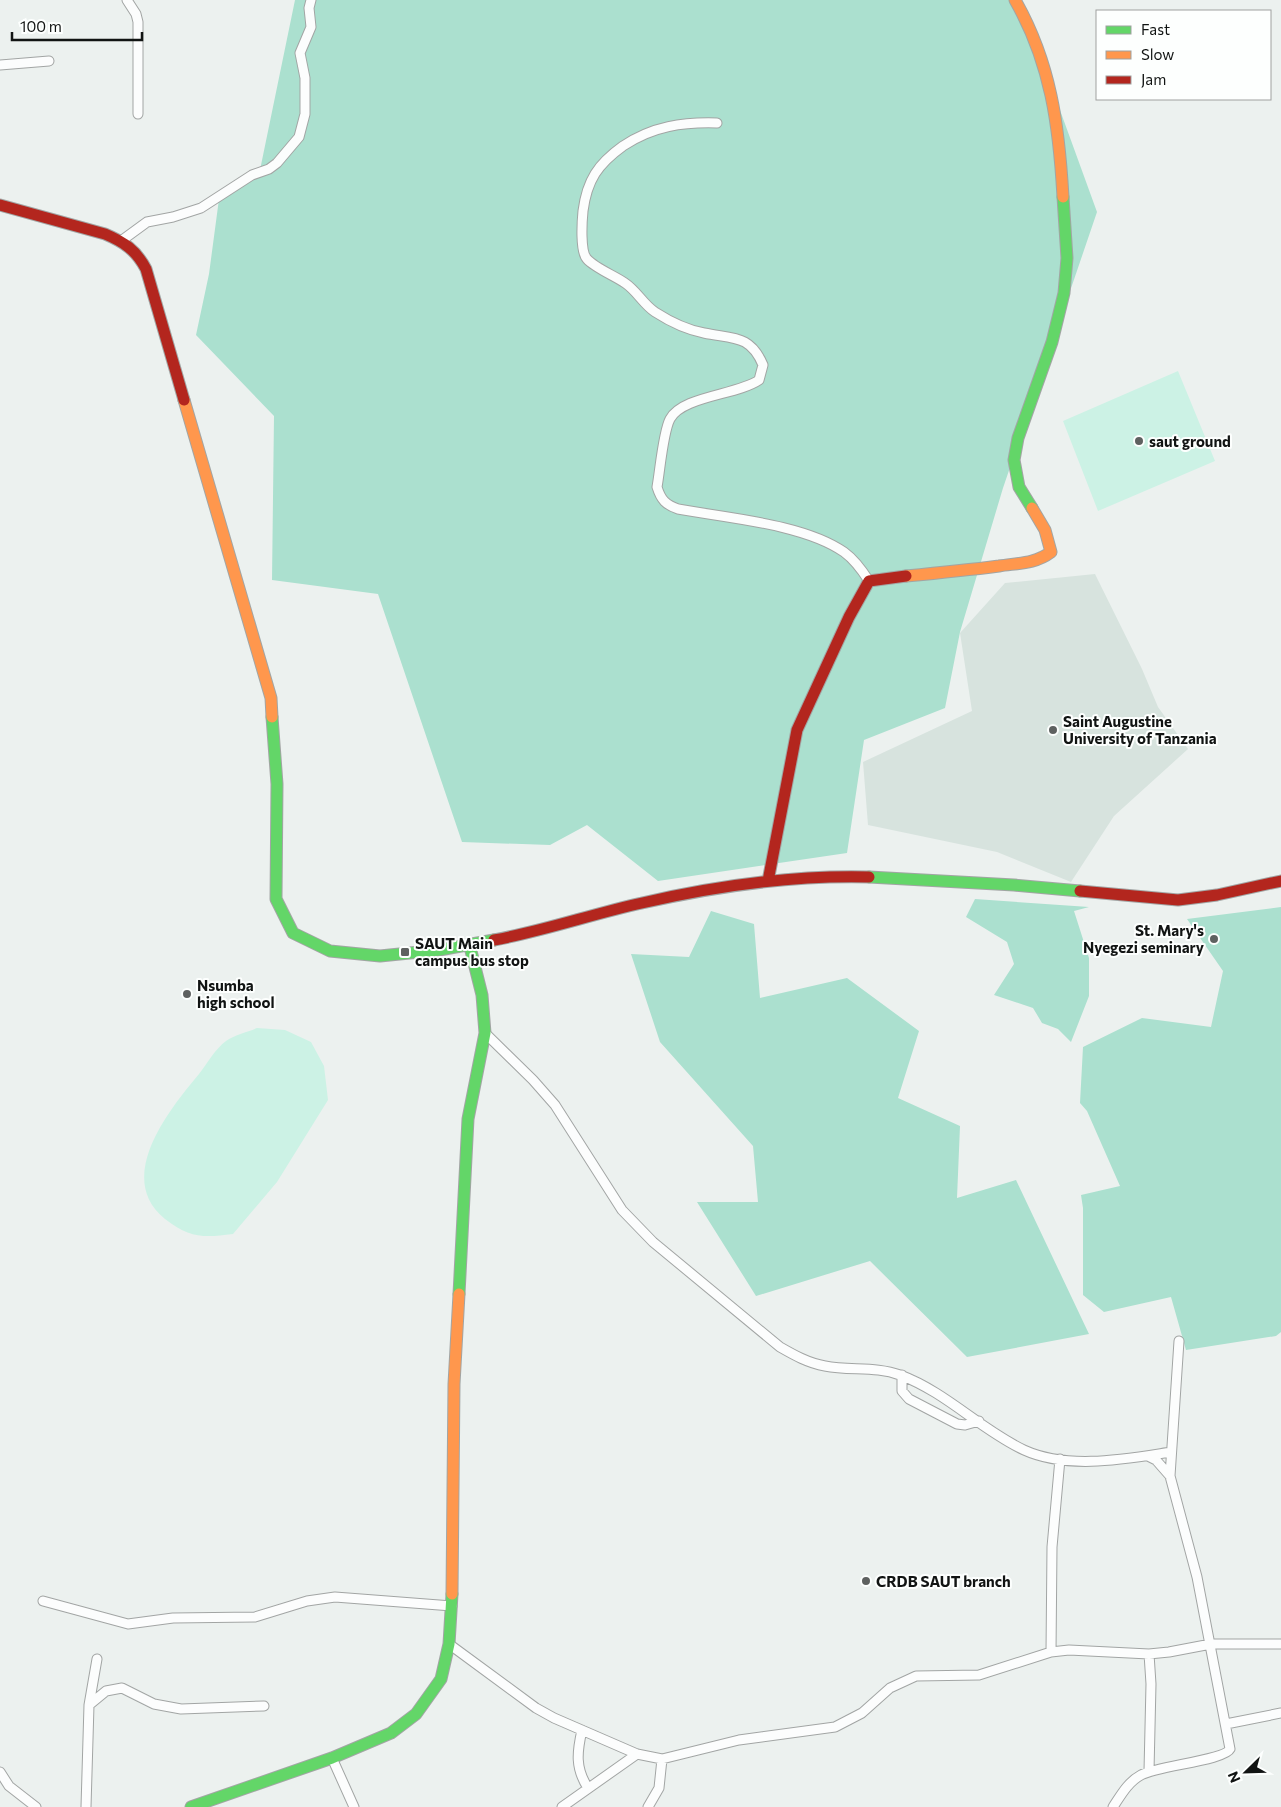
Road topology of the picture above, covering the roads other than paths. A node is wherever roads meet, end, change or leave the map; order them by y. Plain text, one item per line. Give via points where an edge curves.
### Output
1 (127, 0) edge
2 (311, 0) edge
3 (1015, 0) edge
4 (50, 62) dead end
5 (0, 65) edge
6 (138, 114) dead end
7 (717, 123) dead end
8 (0, 204) edge
9 (121, 241) junction
10 (869, 581) junction
11 (768, 881) junction
12 (1281, 881) edge
13 (470, 947) junction
14 (485, 1033) junction
15 (1179, 1341) dead end
16 (902, 1375) junction
17 (919, 1384) junction
18 (929, 1408) junction
19 (979, 1421) junction
20 (1171, 1452) junction
21 (1148, 1456) junction
22 (1060, 1459) junction
23 (1170, 1476) junction
24 (44, 1601) dead end
25 (452, 1606) junction
26 (449, 1644) junction
27 (1211, 1644) junction
28 (1281, 1644) edge
29 (1051, 1652) junction
30 (1149, 1654) junction
31 (97, 1660) dead end
32 (89, 1705) junction
33 (264, 1706) dead end
34 (1281, 1713) edge
35 (1226, 1724) junction
36 (582, 1730) junction
37 (637, 1754) junction
38 (332, 1758) junction
39 (662, 1759) junction
40 (1149, 1771) junction
41 (0, 1772) edge
42 (588, 1788) junction
43 (36, 1807) edge
44 (86, 1807) edge
45 (192, 1807) edge
46 (354, 1807) edge
47 (562, 1807) edge
48 (648, 1807) edge
49 (1113, 1807) edge

1 - 6 street via 138,22
2 - 9 street via 312,27 300,53 305,78 305,114 299,137 269,169 252,175 201,208 174,218 147,222
3 - 10 street via 1023,12 1046,71 1061,160 1067,280 1051,344 1014,459 1016,482 1048,536 1051,552 1039,560 982,570
4 - 5 street
7 - 10 street via 686,122 657,128 633,139 602,164 585,191 582,216 586,258 629,286 642,302 675,323 703,333 743,340 755,350 763,365 760,380 748,388 688,405 669,420 657,487 660,497 678,509 787,530 824,541 845,553
8 - 9 street
9 - 13 street via 139,255 146,269 271,698 277,784 275,884 278,910 284,922 303,942 342,954 388,956
10 - 11 street via 797,730
11 - 12 street via 860,877 1030,886 1166,900 1194,898
11 - 13 street via 641,904
13 - 14 street via 482,995
14 - 16 street via 555,1105 622,1210 653,1242 750,1325 802,1360
14 - 25 street via 468,1118 464,1170 454,1392
15 - 20 street
16 - 17 street
16 - 18 street via 900,1384 905,1395
17 - 18 street
17 - 19 street
18 - 19 street via 957,1424
19 - 22 street via 1024,1450
20 - 21 street
20 - 23 street
21 - 22 street via 1105,1460
21 - 23 street
22 - 29 street via 1052,1547
23 - 27 street
24 - 25 street via 128,1624 173,1618 255,1617 307,1601 335,1597
25 - 26 street
26 - 36 street via 536,1708
26 - 38 street via 441,1680 416,1714 391,1733
27 - 28 street
27 - 30 street
27 - 35 street
29 - 30 street via 1092,1650
29 - 39 street via 979,1675 930,1674 910,1678 879,1696 850,1721 835,1727 739,1740
30 - 40 street
31 - 32 street
32 - 33 street via 106,1691 122,1688 154,1704 181,1709
32 - 44 street
34 - 35 street
35 - 40 street via 1230,1749 1227,1753
36 - 37 street
36 - 42 street via 577,1762
37 - 39 street
37 - 42 street
38 - 45 street
38 - 46 street
39 - 48 street via 659,1788
40 - 49 street via 1128,1786
41 - 43 street via 8,1786
42 - 47 street

